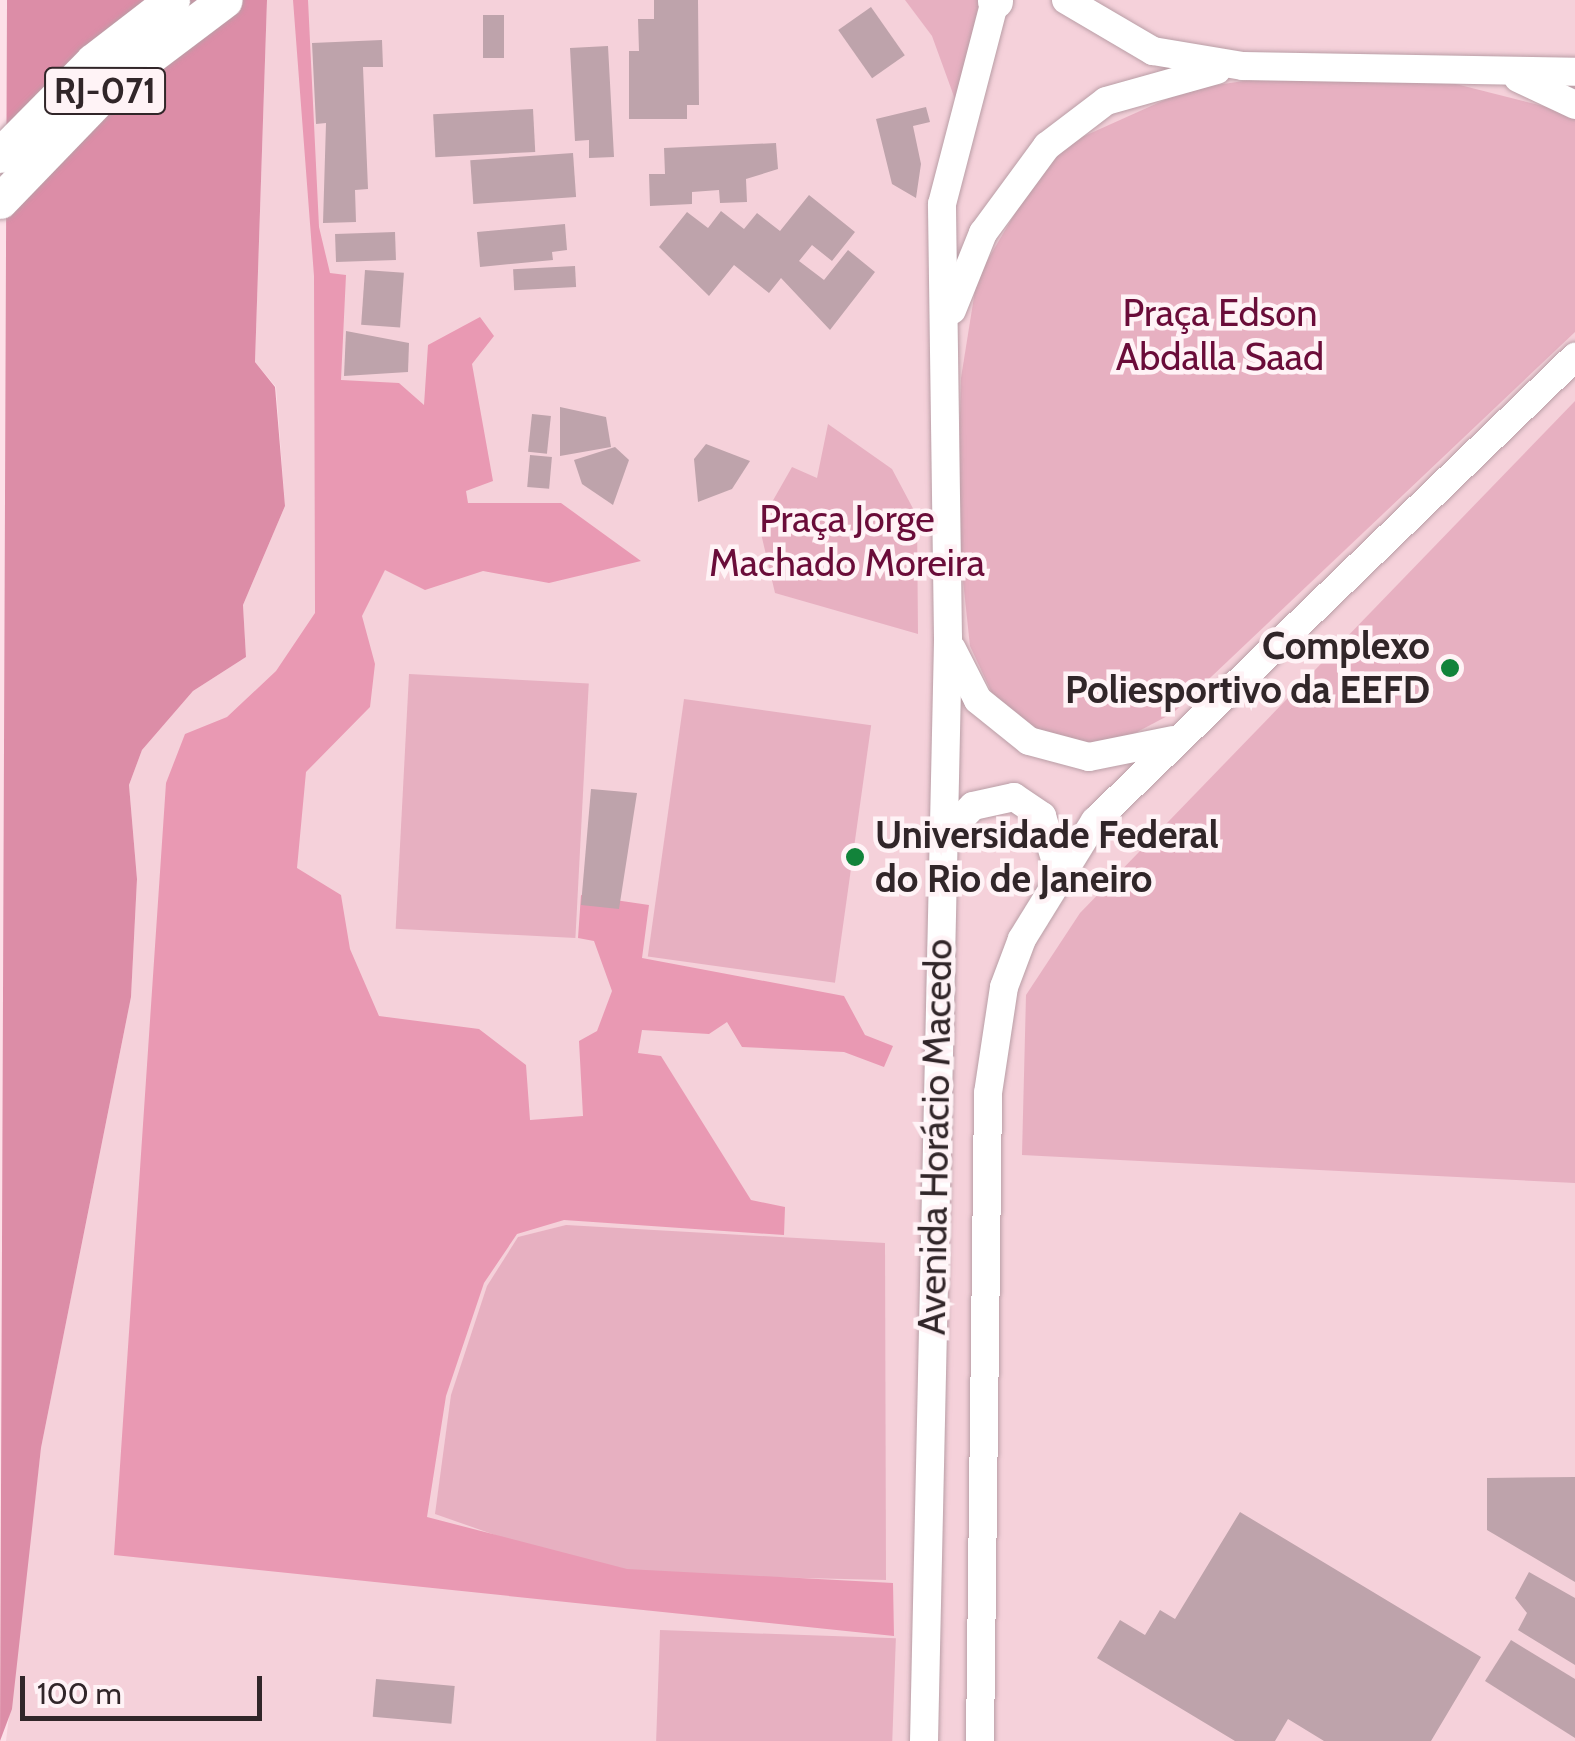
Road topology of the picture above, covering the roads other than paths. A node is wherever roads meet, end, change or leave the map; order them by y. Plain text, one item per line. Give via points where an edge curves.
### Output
1 (172, 0) edge
2 (226, 0) edge
3 (995, 0) edge
4 (1066, 0) edge
5 (1243, 66) junction
6 (1575, 72) edge
7 (1506, 73) junction
8 (1575, 105) edge
9 (0, 156) edge
10 (0, 200) edge
11 (946, 326) junction
12 (1575, 358) edge
13 (948, 638) junction
14 (1180, 738) junction
15 (940, 840) junction
16 (1058, 869) junction
17 (924, 1741) edge
18 (980, 1741) edge

1 - 9 highway, RJ-071 via 93,61
2 - 10 highway, RJ-071 via 112,85
3 - 11 street, Avenida Horácio Macedo via 942,204
4 - 5 street via 1131,43
5 - 7 street
5 - 11 street via 1140,87 1047,146 983,233
6 - 7 street
7 - 8 street
11 - 13 street, Avenida Horácio Macedo
12 - 14 street, Avenida Horácio Macedo
13 - 14 street via 978,700 1029,741 1090,757
13 - 15 street, Avenida Horácio Macedo
14 - 16 street, Avenida Horácio Macedo
15 - 16 street via 974,806 1014,796 1042,816
15 - 17 street, Avenida Horácio Macedo
16 - 18 street, Avenida Horácio Macedo via 1007,976 988,1093

